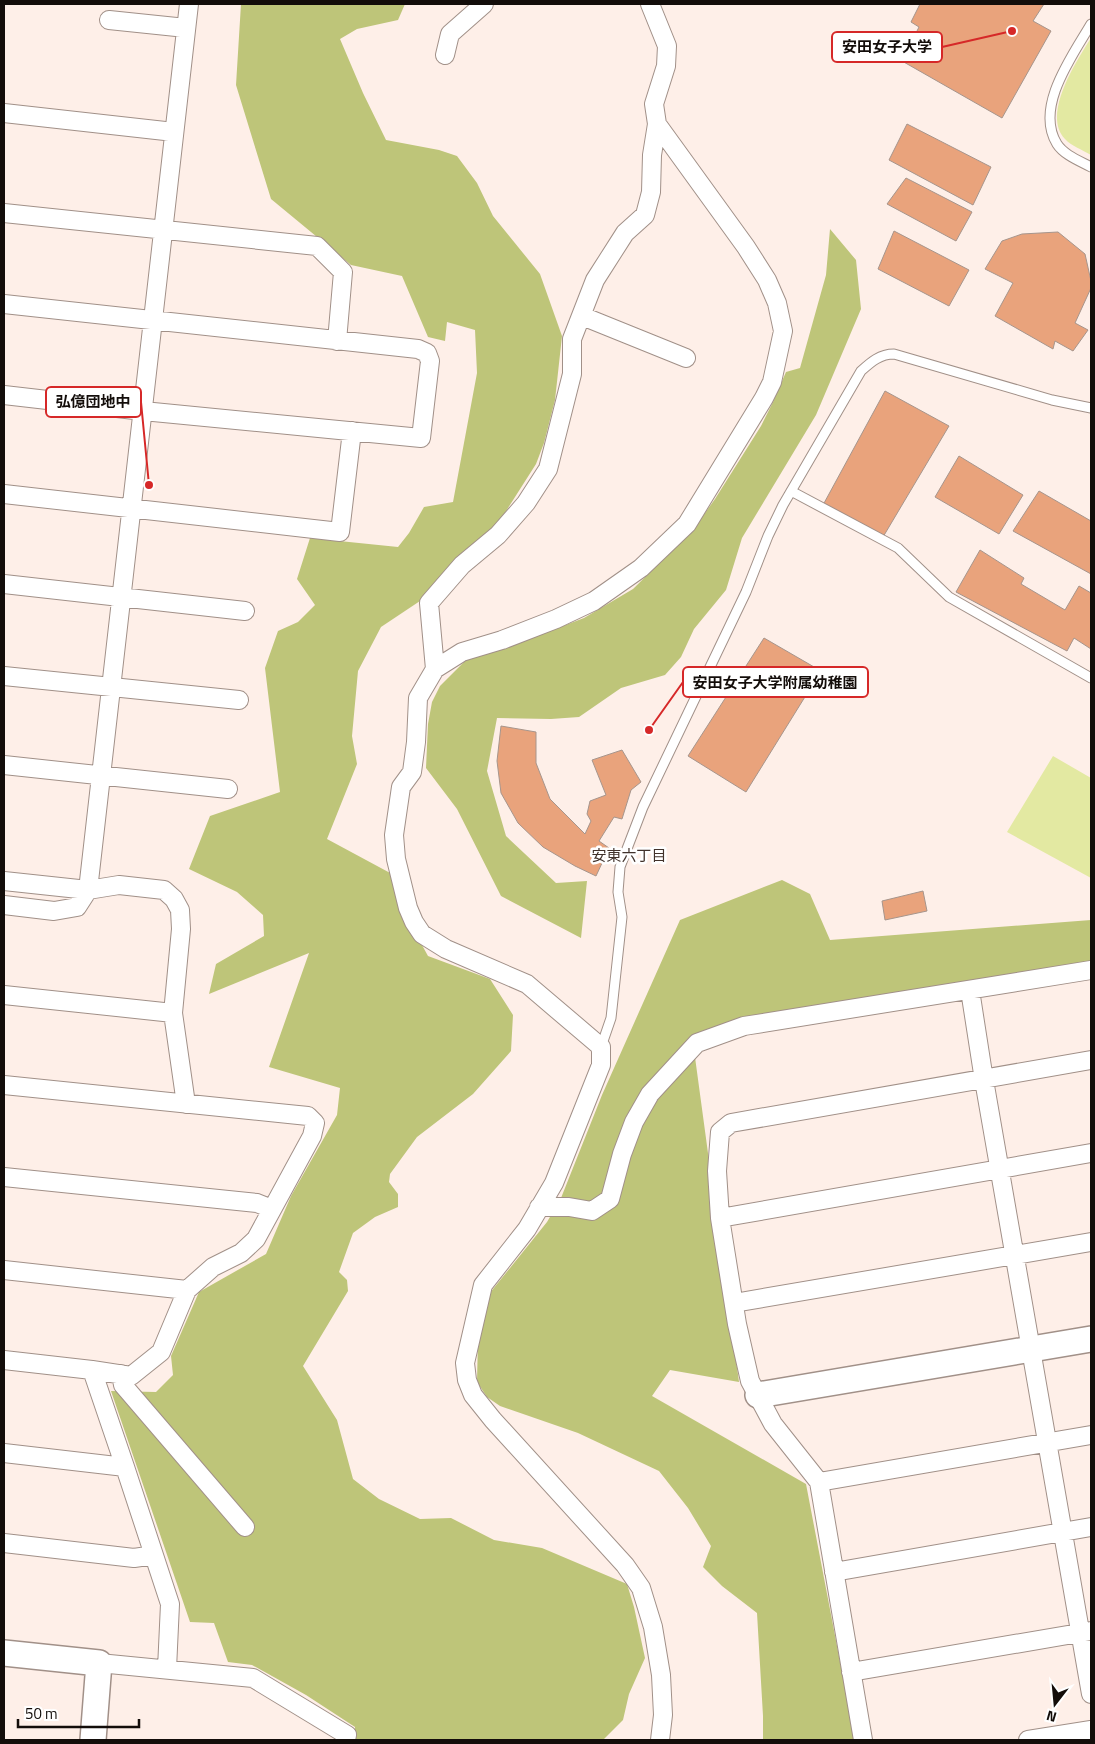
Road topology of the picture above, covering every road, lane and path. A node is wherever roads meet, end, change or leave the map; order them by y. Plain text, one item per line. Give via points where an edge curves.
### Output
1 (188, 4) edge
2 (484, 4) edge
3 (650, 4) edge
4 (109, 20) dead end
5 (1091, 24) edge
6 (186, 28) junction
7 (445, 56) dead end
8 (4, 113) edge
9 (657, 124) junction
10 (174, 132) junction
11 (1091, 167) edge
12 (4, 213) edge
13 (163, 230) junction
14 (4, 304) edge
15 (582, 316) junction
16 (153, 321) junction
17 (337, 341) junction
18 (686, 358) dead end
19 (4, 395) edge
20 (1091, 408) edge
21 (143, 411) junction
22 (352, 431) junction
23 (791, 491) junction
24 (4, 494) edge
25 (132, 508) junction
26 (4, 584) edge
27 (122, 598) junction
28 (245, 611) dead end
29 (435, 668) junction
30 (4, 676) edge
31 (1091, 678) edge
32 (112, 688) junction
33 (239, 700) dead end
34 (4, 765) edge
35 (102, 776) junction
36 (228, 789) dead end
37 (4, 881) edge
38 (88, 890) junction
39 (4, 905) edge
40 (1091, 970) edge
41 (970, 990) junction
42 (4, 995) edge
43 (173, 1013) junction
44 (601, 1047) junction
45 (1091, 1060) edge
46 (984, 1080) junction
47 (4, 1085) edge
48 (186, 1104) junction
49 (1091, 1153) edge
50 (999, 1169) junction
51 (4, 1177) edge
52 (540, 1207) junction
53 (272, 1209) junction
54 (720, 1218) junction
55 (1091, 1242) edge
56 (1014, 1255) junction
57 (4, 1270) edge
58 (187, 1290) junction
59 (734, 1303) junction
60 (1091, 1339) edge
61 (1031, 1350) junction
62 (4, 1360) edge
63 (92, 1370) junction
64 (121, 1374) junction
65 (758, 1395) junction
66 (1091, 1435) edge
67 (1047, 1443) junction
68 (4, 1453) edge
69 (125, 1467) junction
70 (819, 1482) junction
71 (245, 1527) dead end
72 (1091, 1527) edge
73 (1063, 1532) junction
74 (4, 1543) edge
75 (154, 1555) junction
76 (834, 1572) junction
77 (1086, 1632) edge
78 (4, 1652) edge
79 (99, 1663) junction
80 (167, 1669) junction
81 (851, 1672) junction
82 (1091, 1694) edge
83 (1091, 1730) edge
84 (92, 1740) edge
85 (346, 1740) edge
86 (660, 1740) edge
87 (863, 1740) edge
88 (1028, 1740) edge

1 - 6 street
2 - 7 street via 450,34
3 - 9 street via 667,46 666,66 654,104
4 - 6 street
5 - 11 lane via 1063,69 1050,110 1050,128 1057,144
6 - 10 street
8 - 10 street
9 - 15 street via 651,192 645,215 625,233 595,280
9 - 29 street via 767,280 777,303 783,331 772,382 687,524 641,568 594,601 556,620 462,652
10 - 13 street
12 - 13 street
13 - 16 street
13 - 17 street via 317,246 343,272
14 - 16 street
15 - 18 street
15 - 29 street via 572,339 572,374 548,470 526,503 498,535 462,565 429,603
16 - 17 street
16 - 21 street
17 - 22 street via 418,349 427,352 430,361 421,438
19 - 21 street
20 - 23 lane via 885,354 861,371
21 - 22 street
21 - 25 street
22 - 25 street via 340,532
23 - 31 lane via 898,548 949,597
23 - 44 lane via 643,807 620,867 618,892 622,917 610,1018
24 - 25 street
25 - 27 street
26 - 27 street
27 - 28 street
27 - 32 street
29 - 44 street via 418,698 412,772 402,787 394,835 396,859 414,922 422,934 446,949 527,984
30 - 32 street
32 - 33 street
32 - 35 street
34 - 35 street
35 - 36 street
35 - 38 street
37 - 38 street
38 - 39 street via 77,907 54,911
38 - 43 street via 119,885 164,890 174,899 180,910 182,929
40 - 41 street
41 - 46 street
41 - 52 street via 744,1026 697,1043 650,1094 634,1122 610,1199 592,1211
42 - 43 street
43 - 48 street
44 - 52 street via 601,1065 592,1089 554,1183
45 - 46 street
46 - 50 street
46 - 54 street via 731,1123 720,1132 717,1171
47 - 48 street
48 - 53 street via 308,1116 315,1123 312,1136
49 - 50 street
50 - 54 street
50 - 56 street
51 - 53 street via 257,1203
52 - 86 street via 483,1285 465,1363 467,1380 473,1394 493,1420 625,1565 641,1588 653,1627 661,1675 663,1716
53 - 58 street via 256,1239 241,1252 213,1267
54 - 59 street
55 - 56 street
56 - 59 street
56 - 61 street
57 - 58 street
58 - 64 street via 161,1352 131,1376
59 - 65 street via 750,1381
60 - 61 street
61 - 65 street
61 - 67 street
62 - 63 street
63 - 64 street
63 - 69 street
64 - 71 street via 123,1385
65 - 70 street via 773,1424
66 - 67 street
67 - 70 street
67 - 73 street
68 - 69 street
69 - 75 street
70 - 76 street
72 - 73 street
73 - 76 street
73 - 77 street
74 - 75 street via 134,1558
75 - 80 street via 170,1604
76 - 81 street
77 - 81 street
77 - 82 street
78 - 79 street
79 - 80 street
79 - 84 street
80 - 85 street via 253,1678 347,1735
81 - 87 street
83 - 88 street

